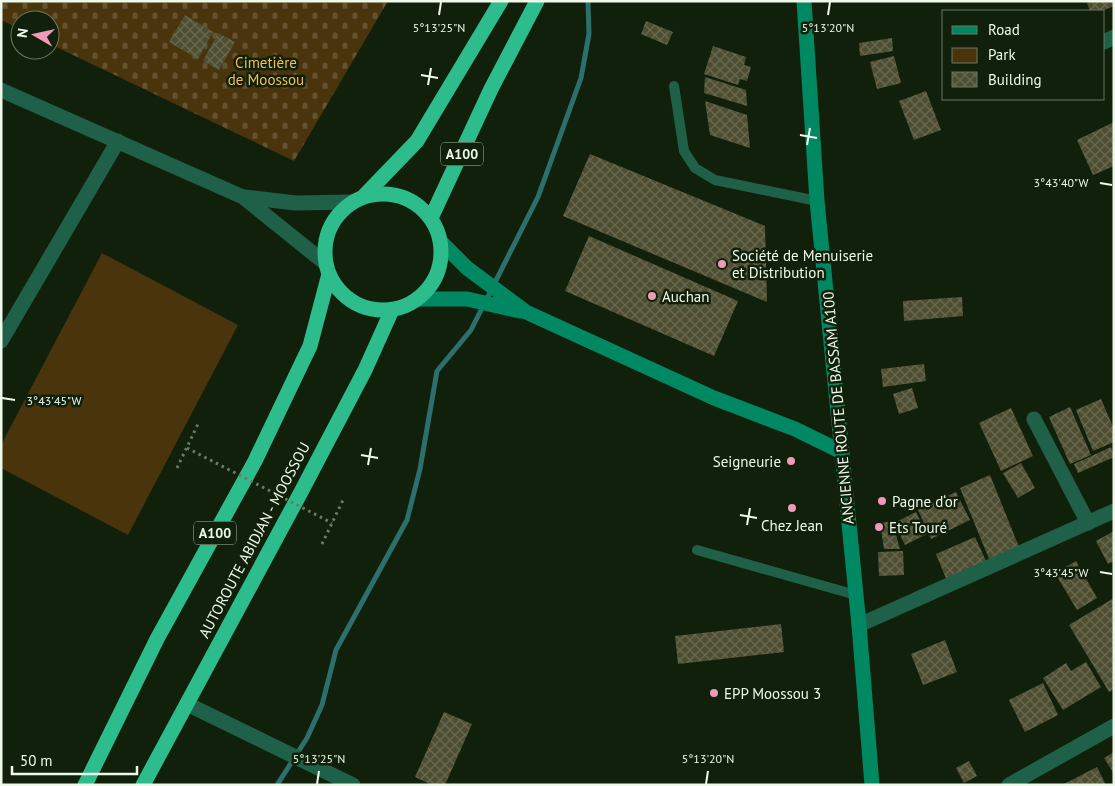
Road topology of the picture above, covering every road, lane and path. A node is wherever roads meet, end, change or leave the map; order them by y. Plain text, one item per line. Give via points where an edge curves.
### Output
1 (501, 1) edge
2 (537, 1) edge
3 (804, 1) edge
4 (674, 86) dead end
5 (1, 90) edge
6 (118, 141) junction
7 (243, 197) junction
8 (358, 199) junction
9 (817, 201) junction
10 (431, 218) junction
11 (440, 241) junction
12 (327, 268) junction
13 (417, 299) junction
14 (392, 310) junction
15 (526, 312) junction
16 (1, 341) edge
17 (1034, 419) dead end
18 (198, 424) dead end
19 (187, 448) junction
20 (842, 452) junction
21 (177, 468) dead end
22 (343, 500) dead end
23 (1114, 511) edge
24 (332, 523) junction
25 (1088, 523) junction
26 (322, 544) dead end
27 (698, 550) dead end
28 (856, 595) junction
29 (859, 625) junction
30 (187, 704) junction
31 (1114, 726) edge
32 (1032, 780) edge
33 (85, 785) edge
34 (143, 785) edge
35 (354, 785) edge
36 (872, 785) edge
37 (1009, 785) edge

1 - 8 highway, A100 via 417,140
2 - 10 highway, A100 via 491,89
3 - 9 main road, ANCIENNE ROUTE DE BASSAM A100
4 - 9 lane via 684,151 695,168 715,180
5 - 6 street
6 - 7 street
6 - 16 street
7 - 8 street via 296,204
7 - 12 street
8 - 10 highway via 382,193 401,196 418,204
8 - 12 highway via 338,213 329,228 325,245
9 - 20 main road, ANCIENNE ROUTE DE BASSAM A100
10 - 11 highway
11 - 13 highway via 437,273
11 - 15 main road via 467,268
12 - 14 highway via 339,291 354,303 373,310
12 - 33 highway, A100 via 310,346 263,444 157,639
13 - 14 highway
13 - 15 main road via 467,299
14 - 30 highway, AUTOROUTE ABIDJAN - MOOSSOU via 365,370
15 - 20 main road
17 - 25 street
18 - 19 path
19 - 21 path
19 - 24 path, bridge
20 - 28 main road, ANCIENNE ROUTE DE BASSAM A100
22 - 24 path
23 - 25 street
24 - 26 path
25 - 29 street
27 - 28 lane
28 - 29 main road, ANCIENNE ROUTE DE BASSAM A100
29 - 36 main road, ANCIENNE ROUTE DE BASSAM A100
30 - 34 highway, AUTOROUTE ABIDJAN - MOOSSOU
30 - 35 street
31 - 32 street
32 - 37 street

